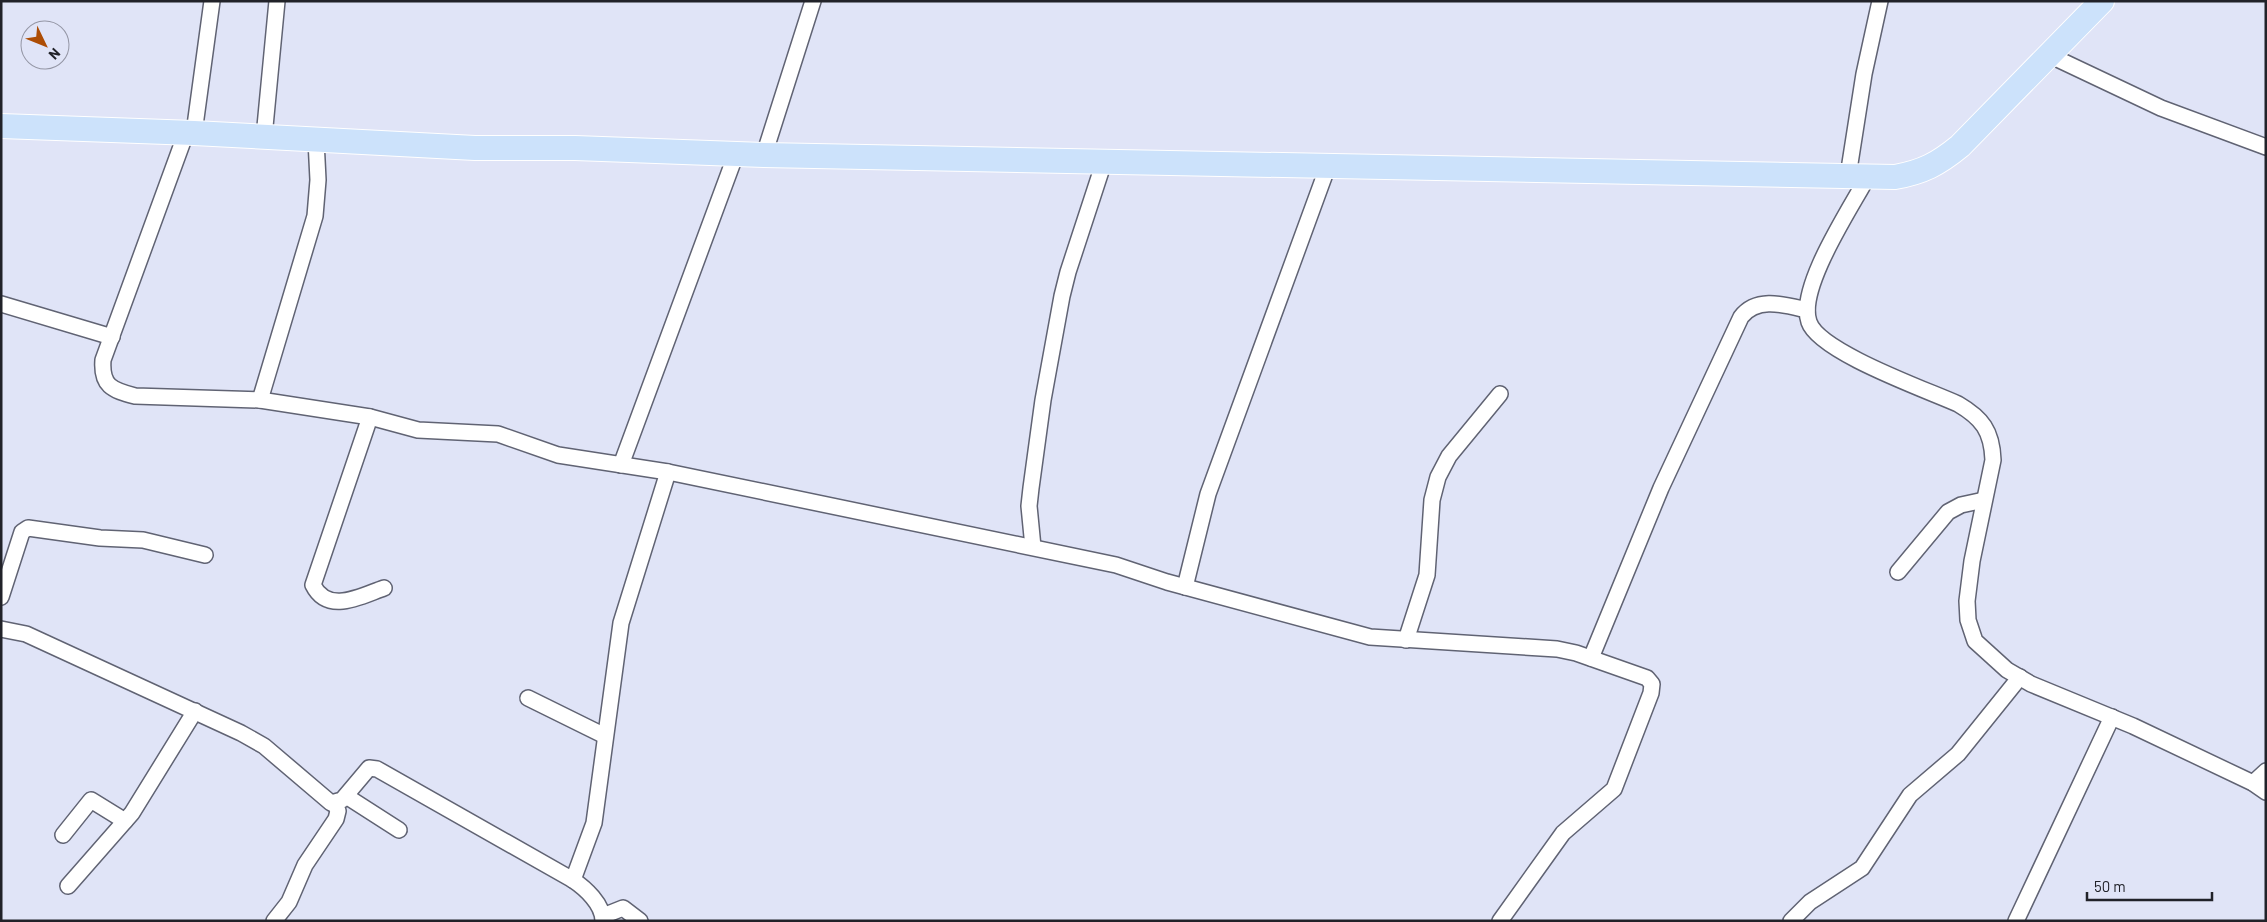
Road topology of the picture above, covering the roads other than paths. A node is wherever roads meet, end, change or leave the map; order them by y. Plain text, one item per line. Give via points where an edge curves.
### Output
1 (212, 1) edge
2 (277, 1) edge
3 (813, 1) edge
4 (1880, 1) edge
5 (2102, 1) edge
6 (2049, 55) junction
7 (1, 126) edge
8 (190, 133) junction
9 (264, 137) junction
10 (316, 140) junction
11 (2266, 146) edge
12 (736, 154) junction
13 (764, 155) junction
14 (1104, 162) junction
15 (1328, 166) junction
16 (1858, 176) junction
17 (1, 304) edge
18 (1807, 310) junction
19 (112, 337) junction
20 (1500, 394) dead end
21 (260, 400) junction
22 (370, 417) junction
23 (621, 465) junction
24 (668, 472) junction
25 (1984, 500) junction
26 (1033, 547) junction
27 (206, 556) dead end
28 (1898, 572) dead end
29 (384, 588) dead end
30 (1185, 588) junction
31 (1, 597) edge
32 (1, 629) edge
33 (1406, 640) junction
34 (1591, 658) junction
35 (2020, 678) junction
36 (528, 698) dead end
37 (195, 711) junction
38 (2112, 717) junction
39 (605, 736) junction
40 (2266, 771) edge
41 (2253, 783) junction
42 (2266, 792) edge
43 (341, 800) junction
44 (126, 821) junction
45 (399, 830) dead end
46 (62, 835) dead end
47 (572, 880) junction
48 (68, 886) dead end
49 (603, 918) edge
50 (274, 921) edge
51 (640, 921) edge
52 (1500, 921) edge
53 (1791, 921) edge
54 (2016, 921) edge

1 - 8 street
2 - 9 street
3 - 13 street
4 - 16 street via 1864,74
5 - 6 main road
6 - 11 street via 2161,108
6 - 16 main road via 1943,160 1918,173 1895,177
7 - 8 main road
8 - 9 main road
8 - 19 street
9 - 10 main road
10 - 12 main road via 475,148
10 - 21 street via 318,180 315,216
12 - 13 main road
12 - 23 street
13 - 14 main road
14 - 15 main road
14 - 26 street via 1062,296 1031,488 1029,506
15 - 16 main road
15 - 30 street via 1208,494
16 - 18 street via 1821,261
17 - 19 street
18 - 25 street via 1809,324 1840,352 1974,413 1986,428 1992,443
18 - 34 street via 1764,304 1747,309 1741,317 1661,488
19 - 21 street via 102,371 110,387 123,393
20 - 33 street via 1449,456 1438,477 1432,500 1426,575
21 - 22 street
22 - 23 street via 418,430 498,434 558,455
22 - 29 street via 313,585 317,592 334,602 344,602
23 - 24 street
24 - 26 street
24 - 39 street via 621,623
25 - 28 street via 1960,505 1948,512
25 - 35 street via 1972,562 1968,620 1975,640
26 - 30 street via 1116,564
27 - 31 street via 143,540 28,528 22,532
30 - 33 street via 1353,633
32 - 37 street via 26,634
33 - 34 street via 1557,649
34 - 52 street via 1647,678 1652,684 1651,693 1614,789 1567,827
35 - 38 street
35 - 53 street via 1958,754 1910,795 1862,868 1810,902
36 - 39 street
37 - 43 street via 264,746 327,801
37 - 44 street
38 - 41 street
38 - 54 street
39 - 47 street via 594,823
40 - 41 street
41 - 42 street
43 - 45 street
43 - 47 street via 369,768 377,769
43 - 50 street via 336,819 305,865 289,902
44 - 46 street via 91,800
44 - 48 street
47 - 49 street via 593,898
49 - 51 street via 623,908

